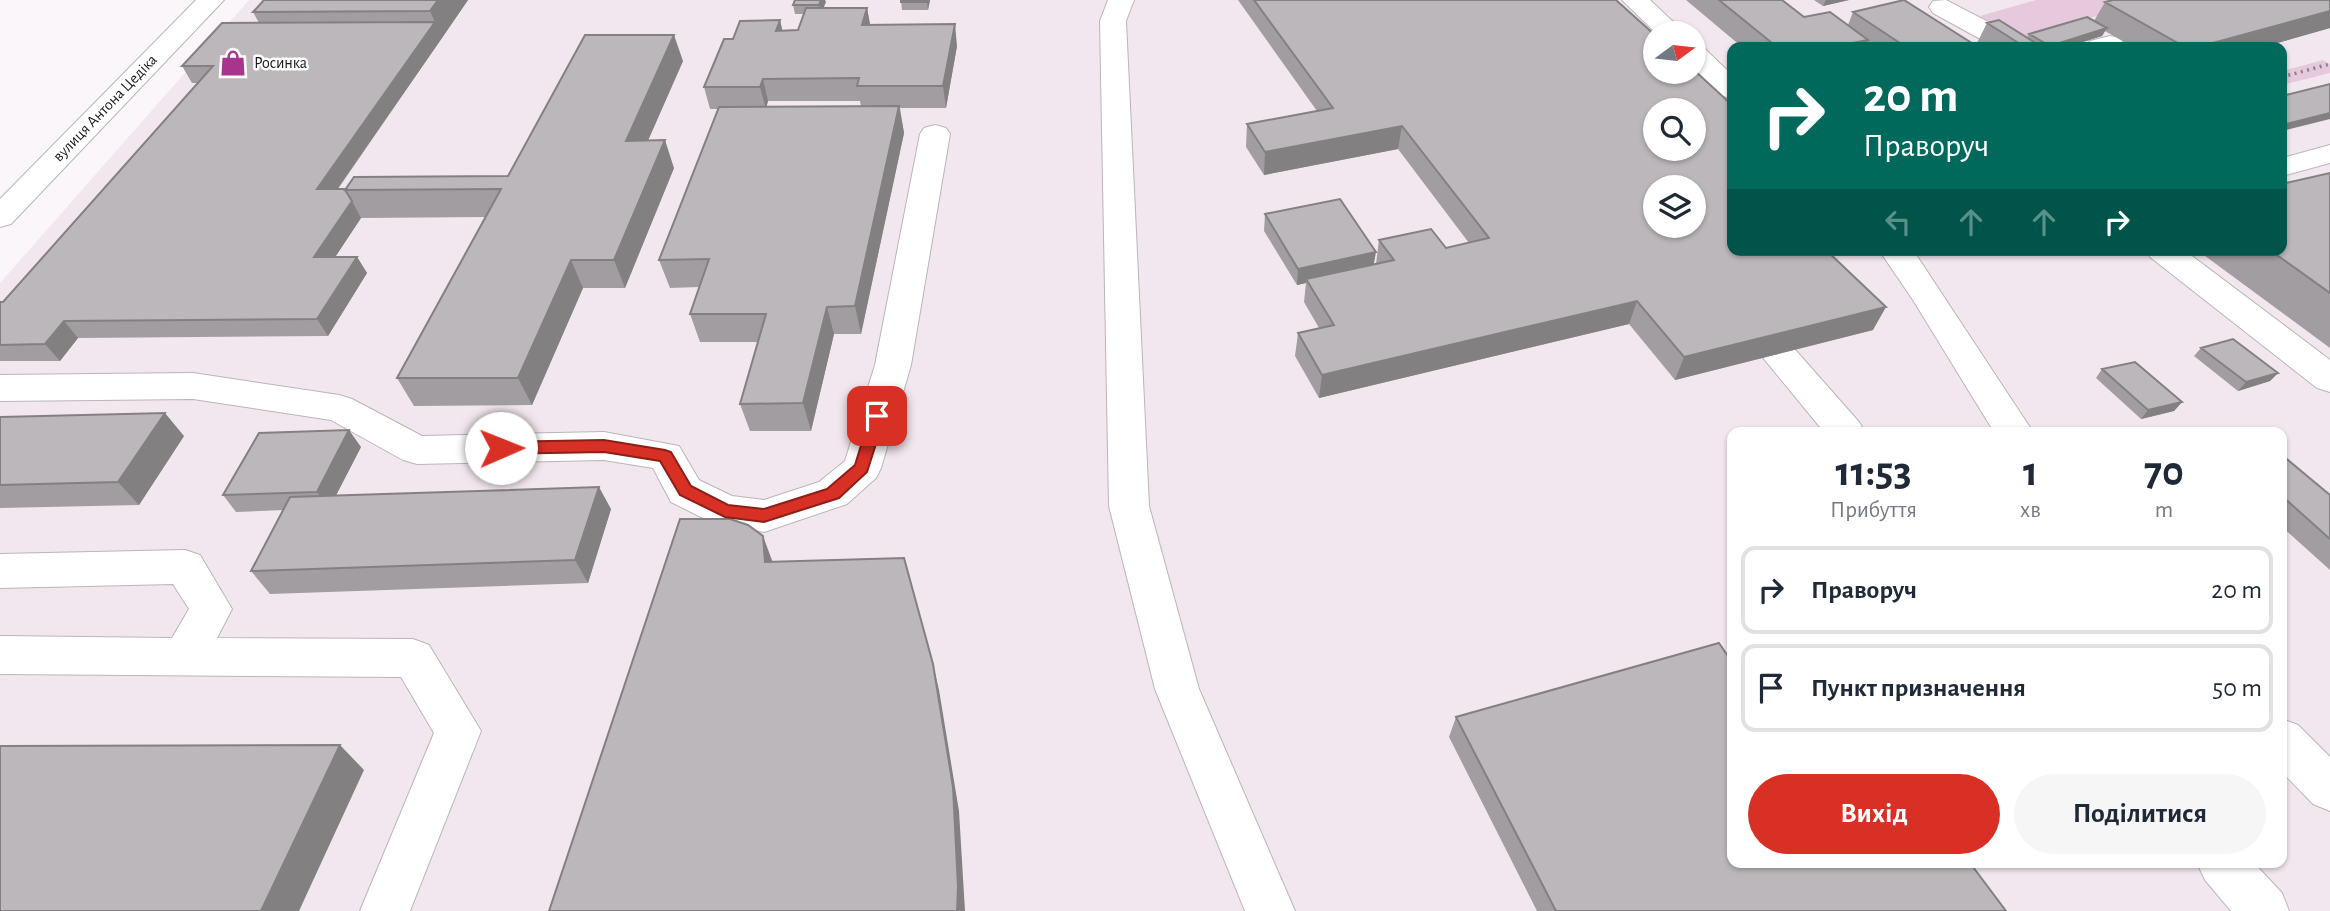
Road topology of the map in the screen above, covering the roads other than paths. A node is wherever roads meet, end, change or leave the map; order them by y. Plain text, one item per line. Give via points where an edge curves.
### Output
1 (211, 0) edge
2 (1121, 0) edge
3 (1635, 0) edge
4 (1973, 0) edge
5 (1926, 9) junction
6 (1658, 21) edge
7 (1967, 41) edge
8 (2003, 42) edge
9 (1706, 65) edge
10 (1727, 85) edge
11 (935, 134) dead end
12 (2330, 154) edge
13 (2287, 166) edge
14 (0, 217) edge
15 (1900, 256) edge
16 (2170, 256) edge
17 (1778, 354) edge
18 (2330, 379) edge
19 (0, 388) edge
20 (1842, 427) edge
21 (2010, 427) edge
22 (0, 571) edge
23 (0, 655) edge
24 (185, 655) junction
25 (2287, 745) edge
26 (2330, 789) edge
27 (2226, 868) edge
28 (385, 911) edge
29 (1270, 911) edge
30 (2264, 911) edge

1 - 14 street, вулиця Антона Цедіка
2 - 29 street via 1113,20 1129,506 1177,689
3 - 6 street
4 - 5 street
5 - 7 street
5 - 8 street
9 - 10 street
11 - 19 street via 893,365 862,468 833,493 764,516 725,511 685,491 665,456 604,446 417,450 339,408 193,386
12 - 13 street
15 - 21 street
16 - 18 street
17 - 20 street
22 - 24 street via 185,567 211,609
23 - 24 street
24 - 28 street via 413,658 458,731
25 - 26 street
27 - 30 street

